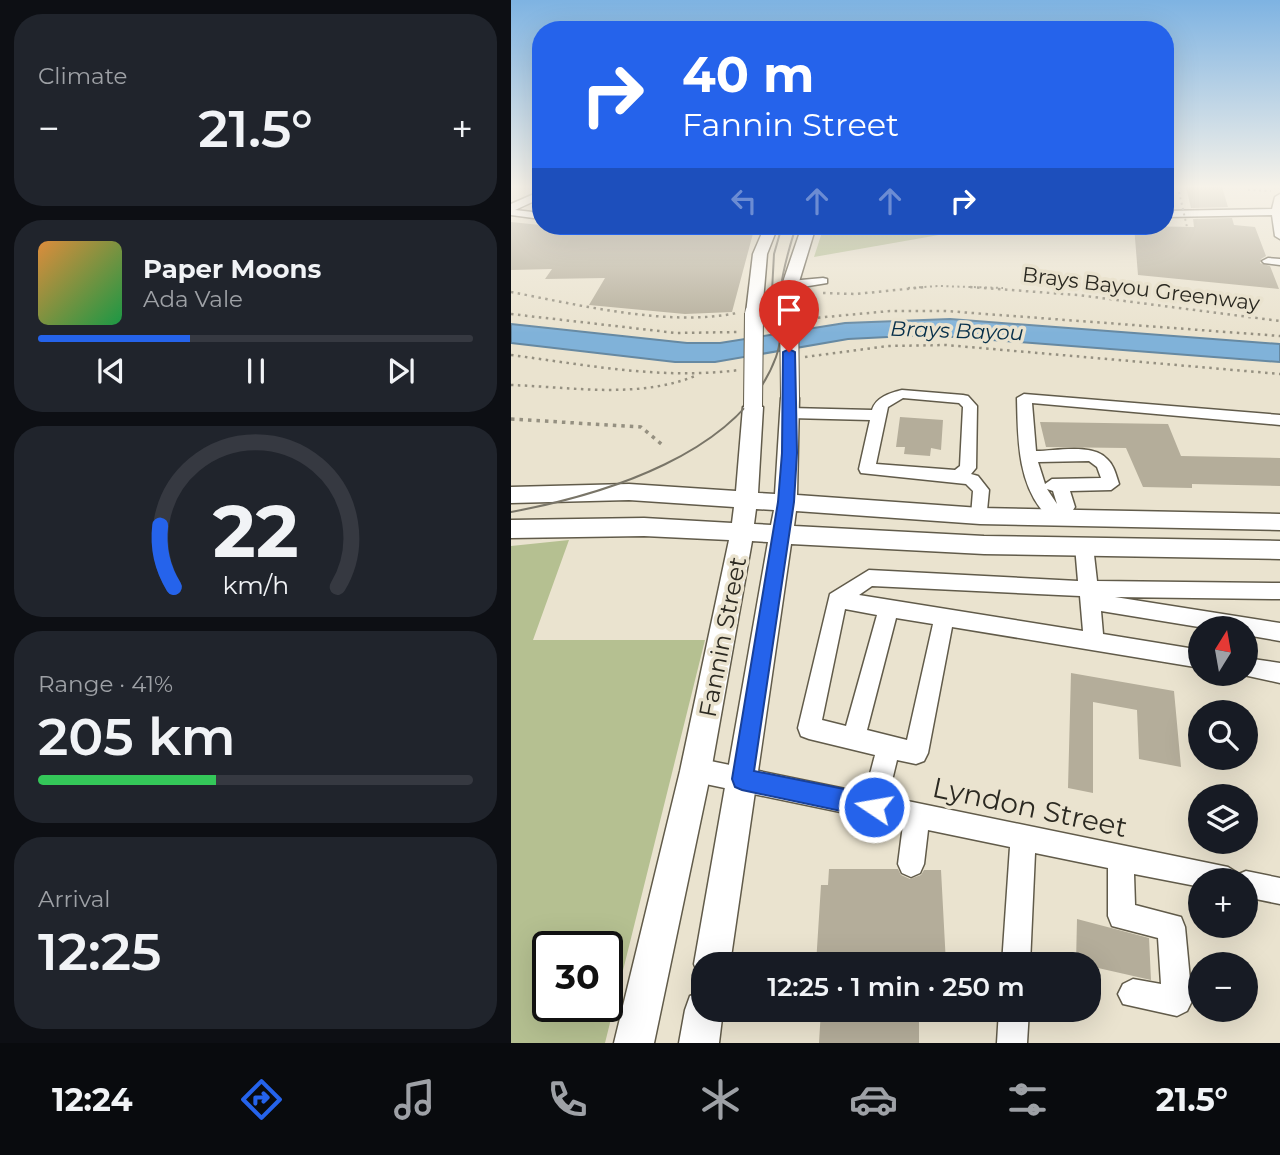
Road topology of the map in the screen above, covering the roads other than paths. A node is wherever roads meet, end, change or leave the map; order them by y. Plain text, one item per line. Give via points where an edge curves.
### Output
1 (766, 236) edge
2 (806, 236) edge
3 (823, 281) dead end
4 (789, 294) junction
5 (790, 406) junction
6 (880, 410) junction
7 (1280, 420) edge
8 (1028, 457) junction
9 (958, 476) junction
10 (1039, 485) junction
11 (1060, 485) junction
12 (511, 495) edge
13 (748, 500) junction
14 (786, 502) junction
15 (980, 516) junction
16 (1059, 517) junction
17 (1280, 522) edge
18 (511, 529) edge
19 (744, 532) junction
20 (781, 535) junction
21 (1075, 546) junction
22 (1280, 550) edge
23 (1280, 591) edge
24 (1089, 595) junction
25 (837, 600) junction
26 (888, 609) junction
27 (944, 618) junction
28 (1280, 632) edge
29 (1094, 642) junction
30 (1188, 657) edge
31 (1258, 669) edge
32 (1280, 673) edge
33 (853, 738) junction
34 (888, 747) junction
35 (696, 769) junction
36 (742, 779) junction
37 (874, 807) junction
38 (917, 815) junction
39 (1023, 837) junction
40 (1121, 858) junction
41 (911, 864) dead end
42 (1188, 872) edge
43 (1258, 886) edge
44 (1280, 891) edge
45 (714, 952) edge
46 (1017, 952) edge
47 (1133, 993) dead end
48 (703, 1022) edge
49 (1013, 1022) edge
50 (634, 1043) edge
51 (699, 1043) edge
52 (1012, 1043) edge

1 - 13 main road, Fannin Street, bridge via 753,258
2 - 4 main road, Fannin Street
3 - 4 street
4 - 5 main road, Fannin Street, bridge
5 - 6 street
5 - 14 main road, Fannin Street
6 - 9 street via 867,469
6 - 9 street via 969,410 968,468
7 - 8 street via 1024,398
8 - 10 street
8 - 11 street via 1099,458 1111,484
9 - 15 street via 981,489
10 - 11 street
10 - 16 street via 1045,505
11 - 16 street via 1066,507
12 - 13 main road via 629,492
13 - 14 main road
13 - 19 main road, Fannin Street
14 - 15 main road
14 - 20 main road, Fannin Street
15 - 16 main road
16 - 17 main road
16 - 21 main road
18 - 19 main road via 644,527
19 - 20 main road
19 - 35 main road, Fannin Street
20 - 21 main road
20 - 36 main road, Fannin Street
21 - 22 main road
21 - 24 street
23 - 24 street
24 - 25 street via 869,578
24 - 28 street
24 - 29 street
25 - 26 street
25 - 33 street via 809,728
26 - 27 street
26 - 33 street
27 - 29 street
27 - 34 street via 916,753
29 - 30 street
31 - 32 street
33 - 34 street
34 - 37 street
35 - 36 street, Lyndon Street
35 - 50 main road, Fannin Street
36 - 37 street, Lyndon Street
36 - 45 main road, Fannin Street
37 - 38 street, Lyndon Street
38 - 39 street, Lyndon Street
38 - 41 street
39 - 40 street, Lyndon Street
39 - 46 street
40 - 42 street, Lyndon Street
40 - 47 street via 1122,916 1171,927 1177,1001
43 - 44 street
48 - 51 main road
49 - 52 street

